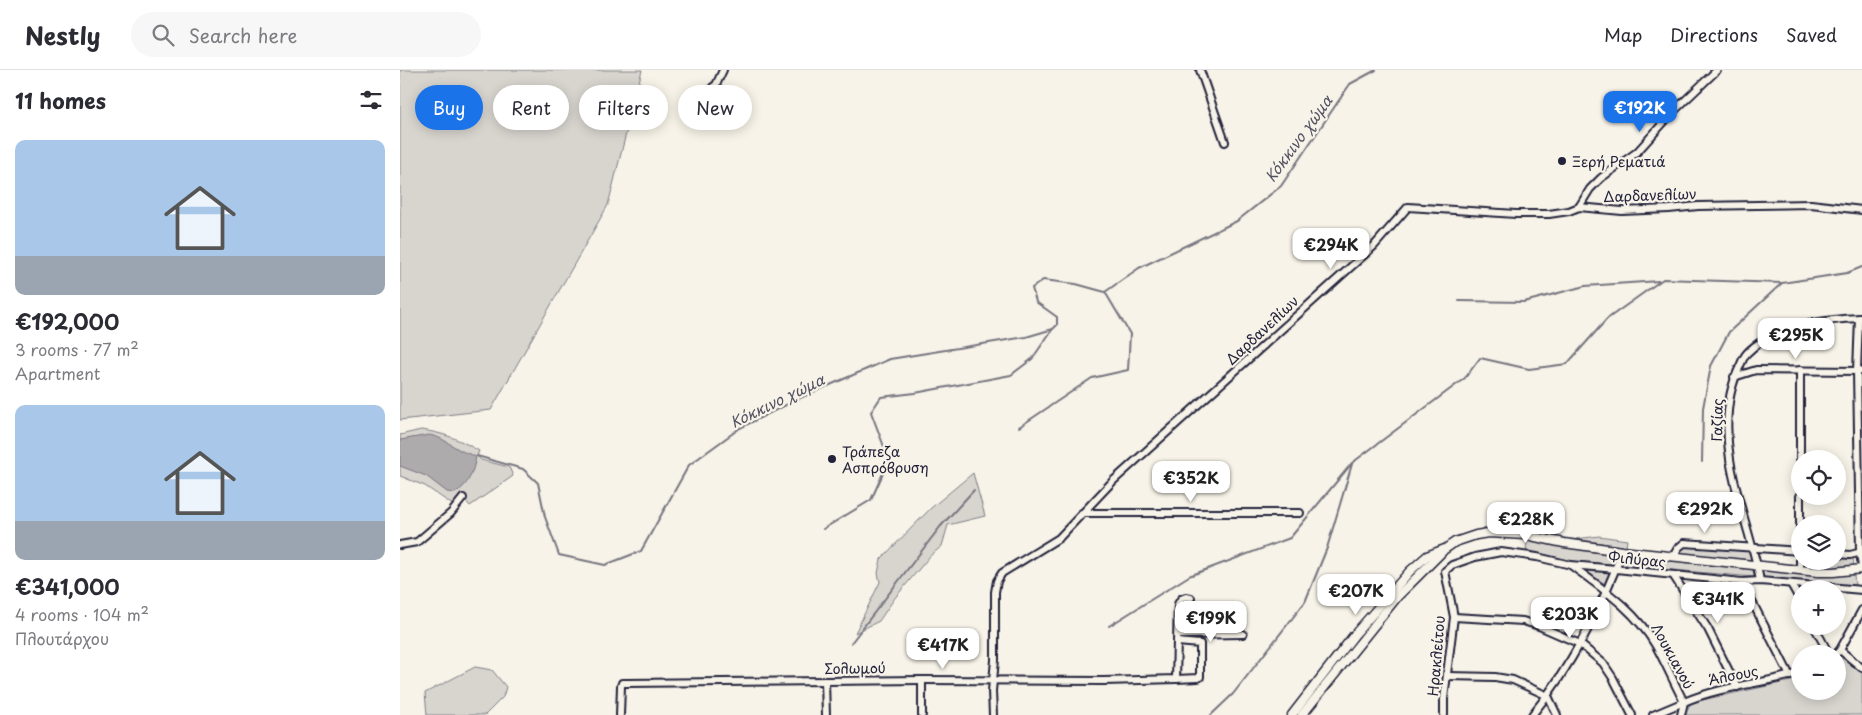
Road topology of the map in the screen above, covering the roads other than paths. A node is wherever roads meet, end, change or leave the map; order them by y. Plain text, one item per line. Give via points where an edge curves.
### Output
1 (723, 70) edge
2 (1200, 70) edge
3 (1717, 70) edge
4 (716, 85) edge
5 (1225, 142) dead end
6 (1579, 207) junction
7 (1862, 210) edge
8 (1860, 318) edge
9 (1800, 370) junction
10 (1860, 371) edge
11 (1734, 377) junction
12 (1800, 450) edge
13 (463, 498) dead end
14 (1082, 513) junction
15 (1300, 513) dead end
16 (1861, 523) edge
17 (400, 545) edge
18 (1754, 548) junction
19 (1445, 549) junction
20 (1791, 550) edge
21 (1622, 551) junction
22 (1861, 552) edge
23 (1846, 555) edge
24 (1673, 557) junction
25 (1757, 564) junction
26 (1571, 565) junction
27 (1616, 568) junction
28 (1791, 568) edge
29 (1862, 568) edge
30 (1811, 570) edge
31 (1445, 571) joint
32 (1673, 575) junction
33 (1760, 581) junction
34 (1742, 582) junction
35 (1791, 584) edge
36 (1846, 589) edge
37 (1862, 590) edge
38 (1606, 591) junction
39 (1191, 598) dead end
40 (1862, 610) edge
41 (1454, 617) junction
42 (1243, 634) dead end
43 (1178, 639) junction
44 (1580, 644) junction
45 (1842, 645) edge
46 (1846, 657) edge
47 (1862, 668) edge
48 (1448, 676) junction
49 (1790, 676) joint
50 (1176, 679) junction
51 (922, 680) junction
52 (993, 680) junction
53 (826, 681) junction
54 (1737, 687) junction
55 (1548, 696) junction
56 (1684, 702) junction
57 (620, 715) edge
58 (826, 715) edge
59 (922, 715) edge
60 (993, 715) edge
61 (1292, 715) edge
62 (1302, 715) edge
63 (1444, 715) edge
64 (1532, 715) edge
65 (1557, 715) edge
66 (1632, 715) edge
67 (1653, 715) edge
68 (1681, 715) edge

1 - 4 street
2 - 5 street
3 - 6 street via 1637,152 1601,178
6 - 7 street, Δαρδανελίων via 1622,211 1811,204
6 - 14 street, Δαρδανελίων via 1549,214 1408,207 1374,246 1113,481
8 - 10 street
8 - 11 street, Γαζίας via 1810,325 1772,335 1746,354
9 - 10 street
9 - 11 street via 1756,370
9 - 12 street
10 - 16 street
11 - 18 street, Γαζίας via 1727,405 1730,459
13 - 17 street via 451,513 417,542
14 - 15 street
14 - 52 street, Δαρδανελίων via 1059,538 1009,568 996,581
16 - 22 street
18 - 20 street
18 - 24 street via 1684,543
18 - 25 street, Γαζίας
19 - 21 main road via 1465,538 1488,534 1526,535
19 - 61 main road via 1428,556 1410,571 1355,634
19 - 62 main road via 1397,597
21 - 24 main road
21 - 27 street
22 - 23 street
22 - 29 street
24 - 25 main road
25 - 28 main road
25 - 33 street, Γαζίας
26 - 27 street, Φιλύρας
26 - 31 street, Φιλύρας via 1537,556 1501,552 1475,557
26 - 38 street, Λουκιανού
27 - 32 street, Φιλύρας
27 - 38 street
29 - 30 main road via 1833,572
31 - 41 street, Ηρακλείτου
32 - 34 street, Φιλύρας
32 - 54 street via 1708,628
33 - 34 street, Φιλύρας
33 - 35 street, Φιλύρας
34 - 49 street
36 - 37 street, Φιλύρας
38 - 44 street
38 - 56 street, Λουκιανού via 1622,604 1656,646
39 - 43 street via 1181,599 1178,604
40 - 45 street
41 - 44 street via 1523,621
41 - 48 street, Ηρακλείτου
42 - 43 street
43 - 50 street
43 - 50 street, Σολωμού via 1200,644 1200,677
44 - 55 street
44 - 66 street via 1603,663
46 - 47 street
48 - 55 street via 1504,678
48 - 63 street, Ηρακλείτου
49 - 54 street, Άλσους
50 - 52 street, Σολωμού
51 - 52 street, Σολωμού
51 - 53 street, Σολωμού
51 - 59 street
52 - 60 street
53 - 57 street, Σολωμού via 622,683
53 - 58 street
54 - 56 street, Άλσους via 1705,693
55 - 64 street
55 - 65 street
56 - 67 street, Άλσους
56 - 68 street

